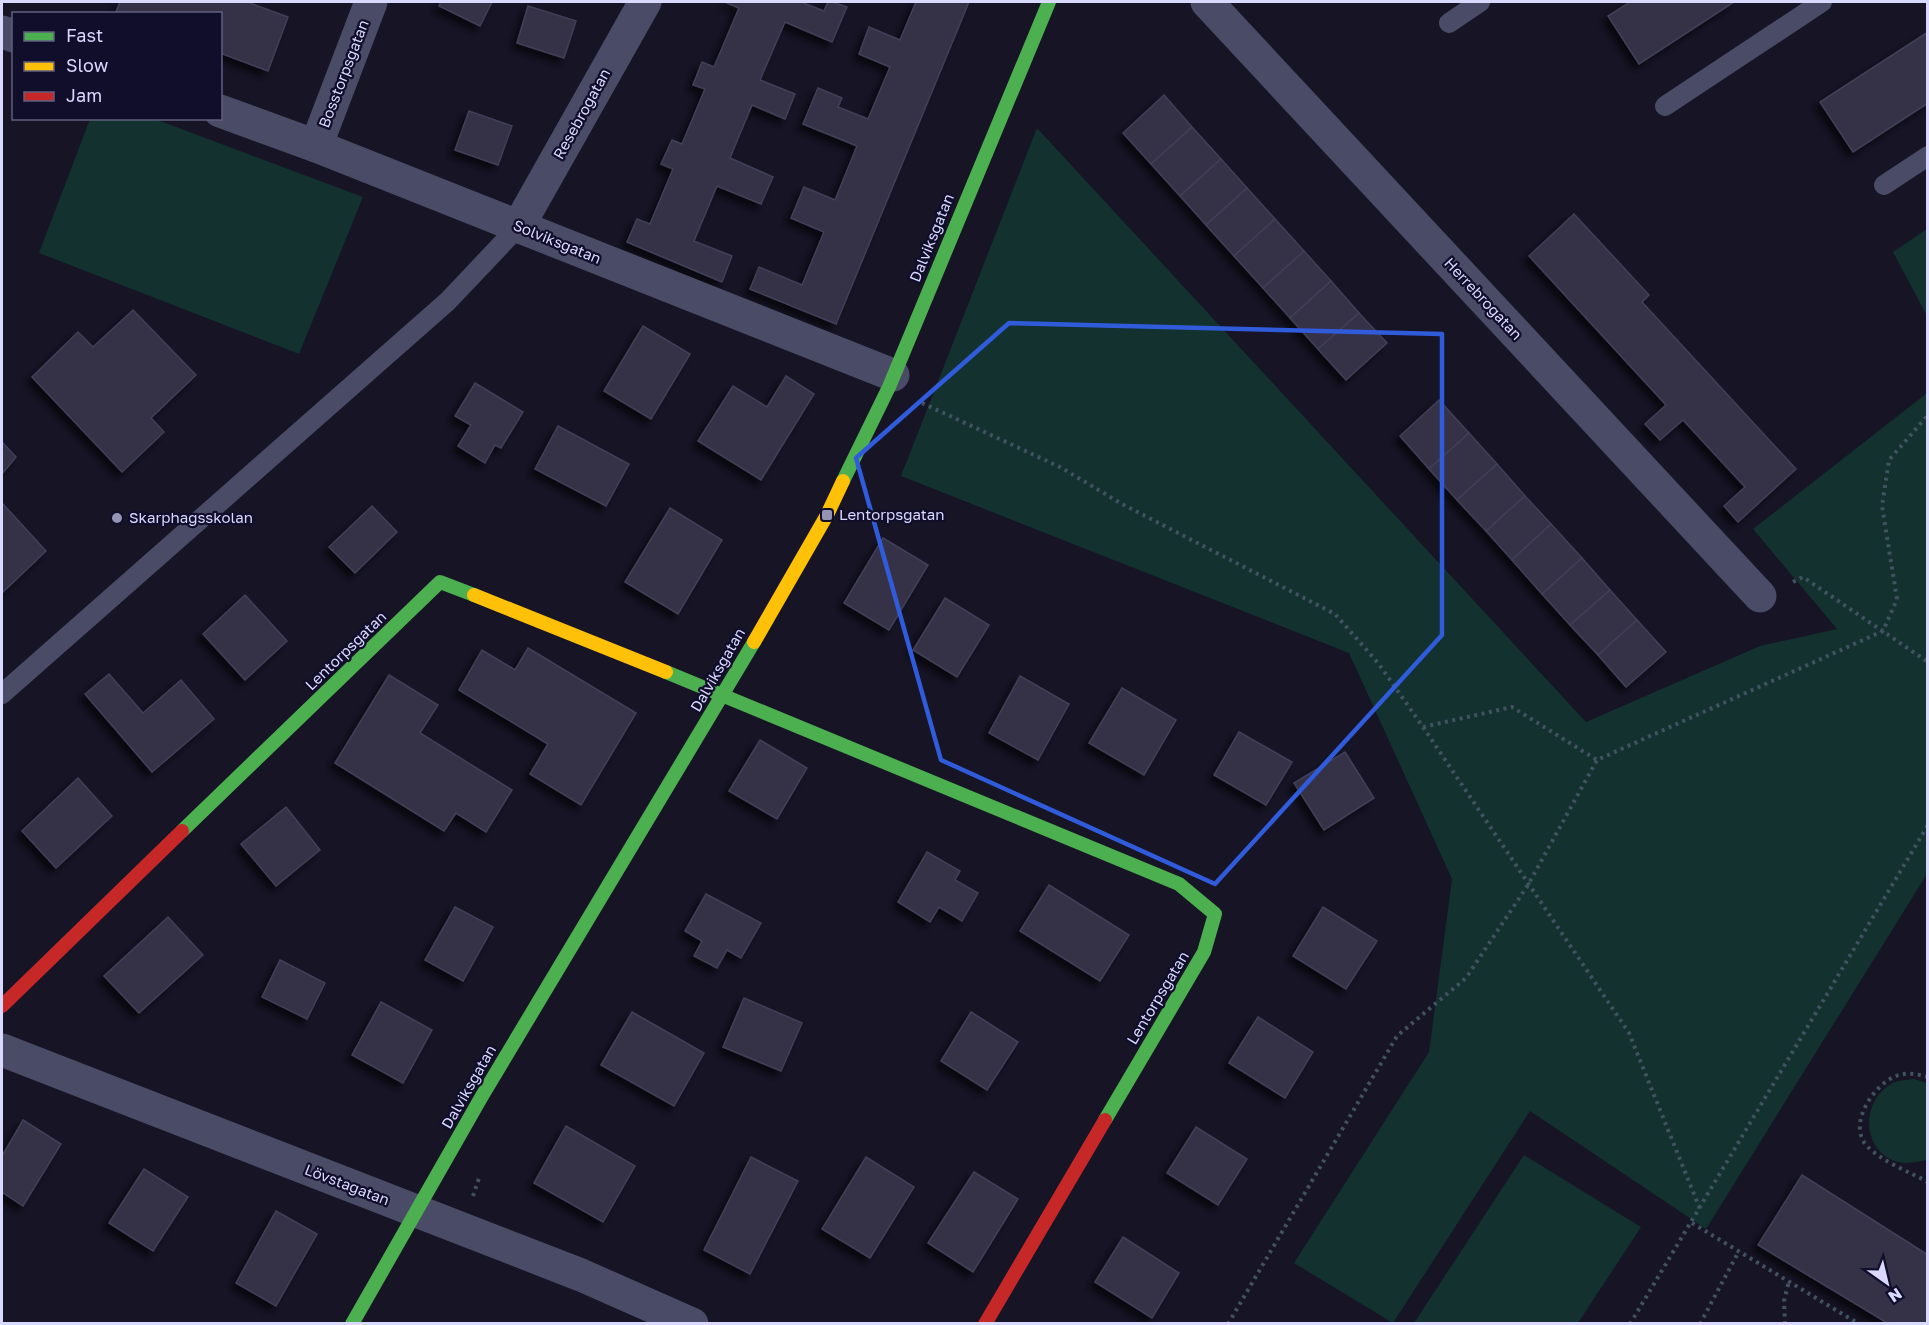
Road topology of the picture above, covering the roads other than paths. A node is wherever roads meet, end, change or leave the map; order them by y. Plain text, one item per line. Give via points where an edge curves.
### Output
1 (371, 2) edge
2 (645, 2) edge
3 (1049, 2) edge
4 (1207, 2) edge
5 (1480, 2) edge
6 (1822, 2) edge
7 (1449, 22) dead end
8 (1665, 106) dead end
9 (222, 112) edge
10 (316, 146) junction
11 (1928, 156) edge
12 (1884, 185) dead end
13 (518, 226) junction
14 (891, 381) junction
15 (1760, 596) road end
16 (2, 694) edge
17 (723, 695) junction
18 (2, 1006) edge
19 (2, 1050) edge
20 (415, 1212) junction
21 (352, 1323) edge
22 (692, 1323) edge
23 (985, 1323) edge

1 - 10 street, Bosstorpsgatan
2 - 13 street, Resebrogatan
3 - 14 street, Dalviksgatan
4 - 15 street, Herrebrogatan
5 - 7 lane
6 - 8 lane
9 - 10 street, Solviksgatan
10 - 13 street, Solviksgatan
11 - 12 lane
13 - 14 street, Solviksgatan
13 - 16 lane via 448,301
14 - 17 street, Dalviksgatan via 827,515
17 - 18 street, Lentorpsgatan via 441,582
17 - 20 street, Dalviksgatan
17 - 23 street, Lentorpsgatan via 1179,884 1215,914 1204,952
19 - 20 street, Lövstagatan
20 - 21 street, Dalviksgatan
20 - 22 street, Lövstagatan via 581,1275

